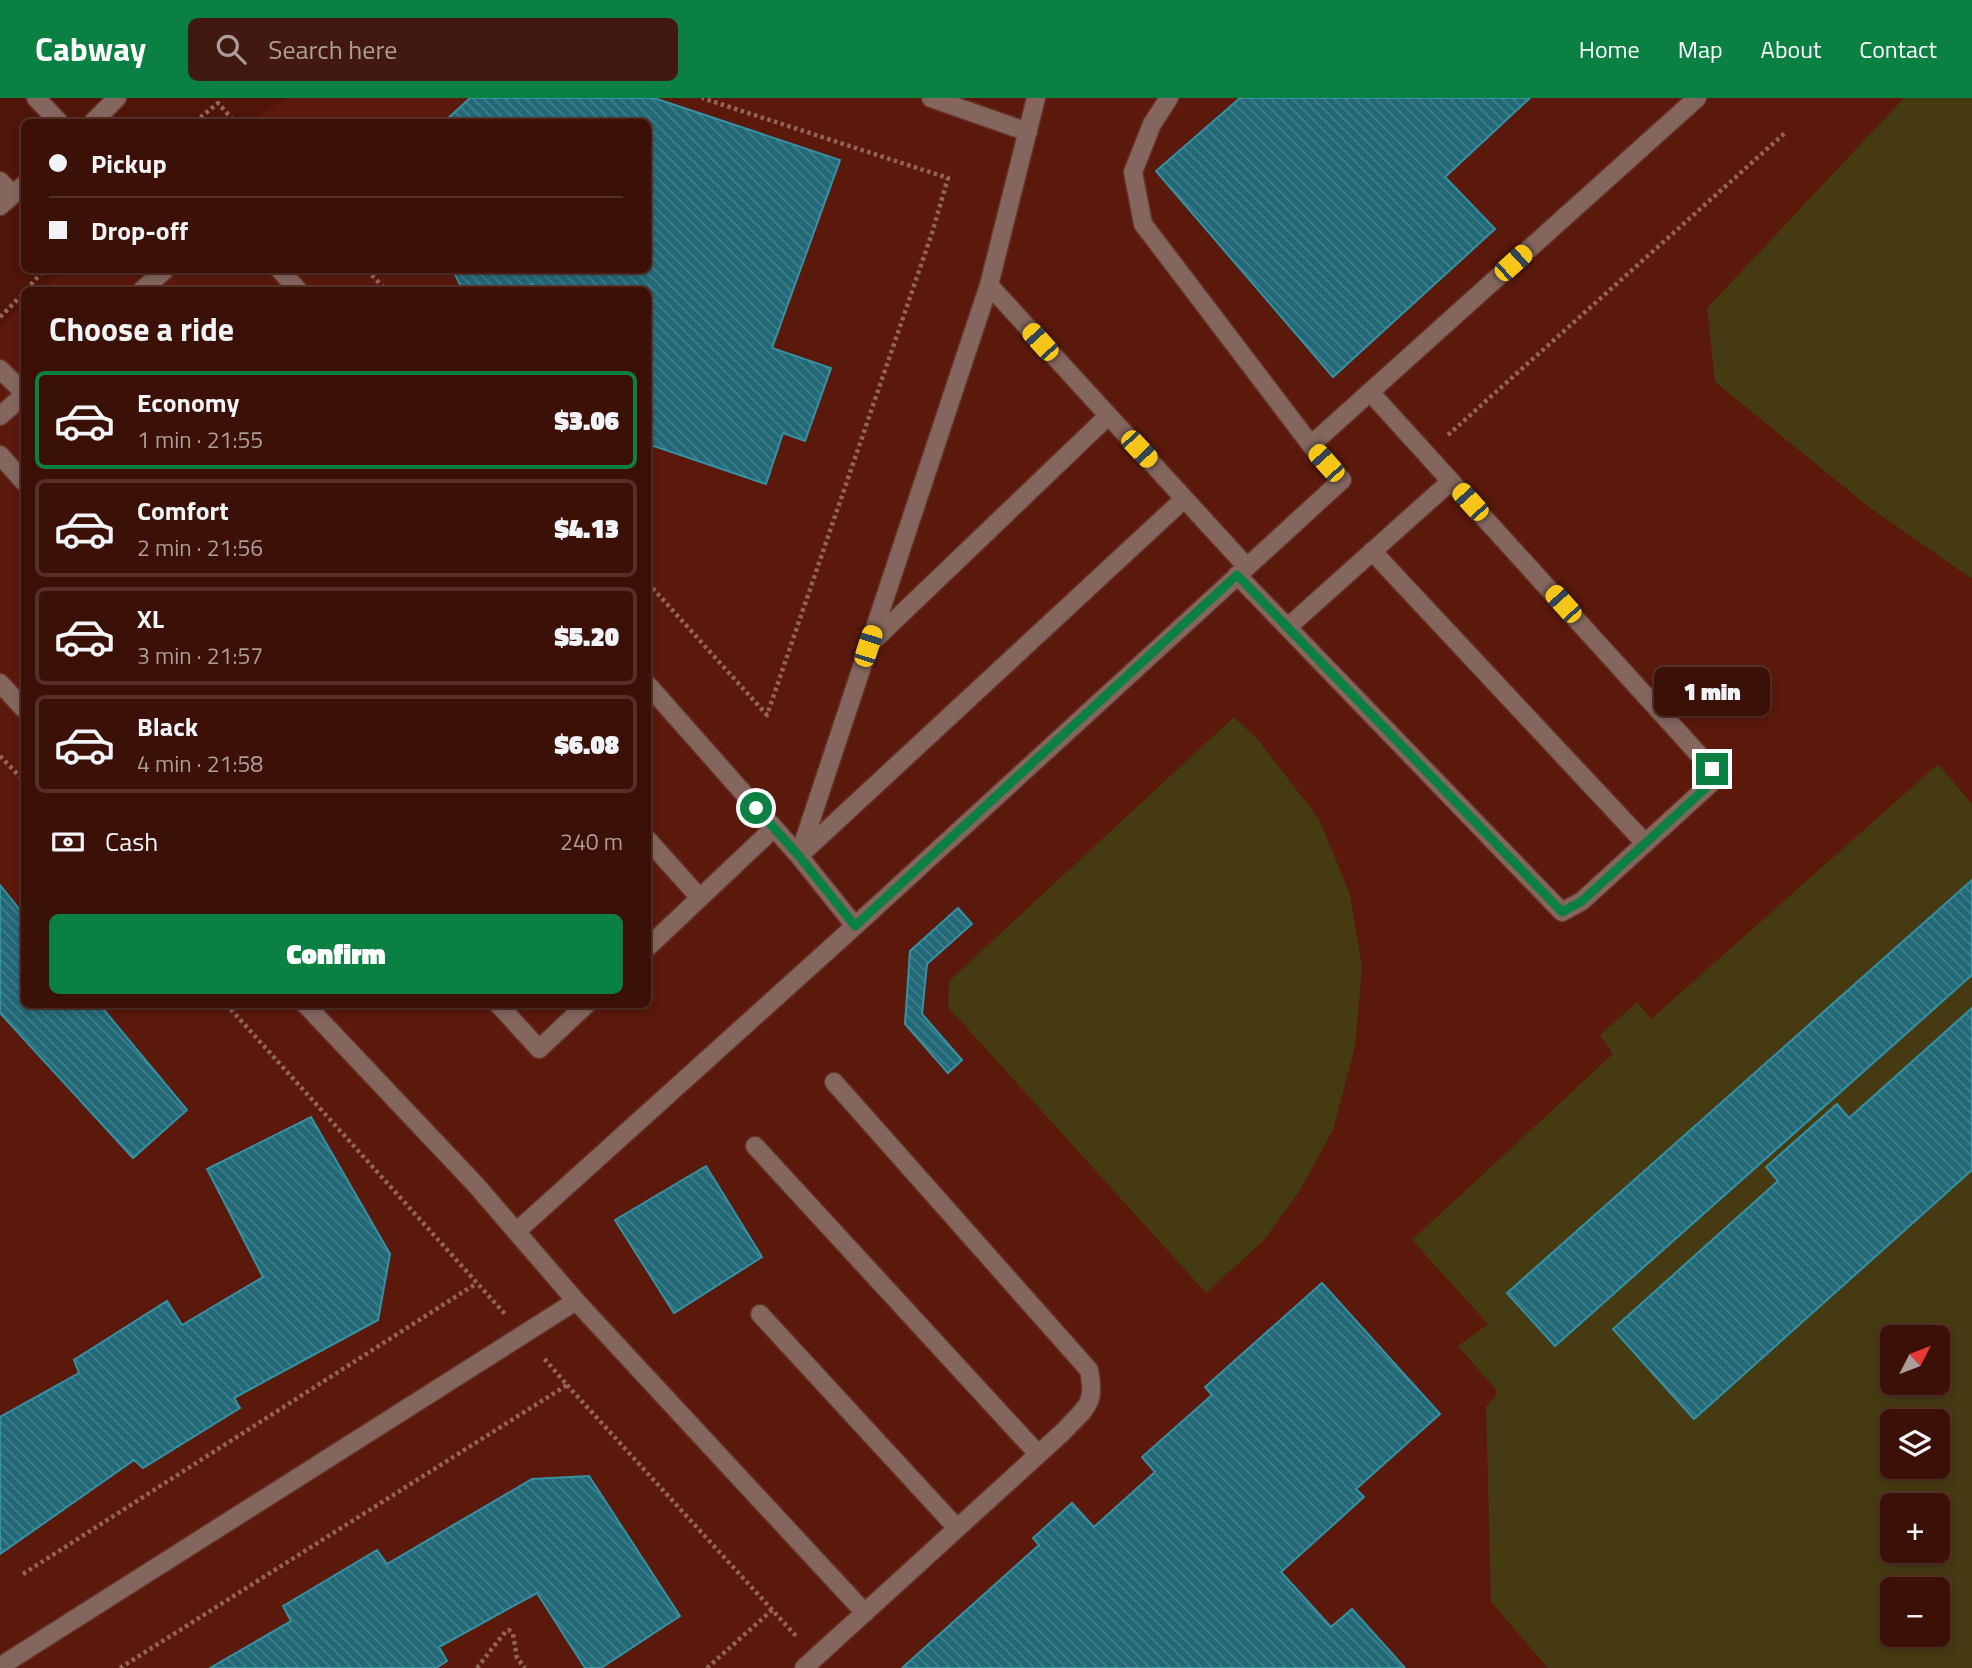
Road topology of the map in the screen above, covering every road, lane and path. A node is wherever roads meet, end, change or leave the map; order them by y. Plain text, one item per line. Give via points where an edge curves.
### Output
1 (36, 98) edge
2 (117, 98) edge
3 (702, 98) edge
4 (931, 98) edge
5 (1036, 98) edge
6 (1169, 98) edge
7 (1697, 98) edge
8 (56, 119) edge
9 (96, 119) edge
10 (199, 119) edge
11 (232, 119) edge
12 (1028, 132) junction
13 (1786, 132) dead end
14 (0, 181) edge
15 (12, 195) edge
16 (41, 273) edge
17 (163, 273) edge
18 (283, 273) edge
19 (370, 273) edge
20 (989, 285) junction
21 (29, 287) edge
22 (149, 287) edge
23 (295, 287) edge
24 (383, 287) edge
25 (21, 295) edge
26 (0, 317) edge
27 (0, 369) edge
28 (21, 391) edge
29 (1370, 392) junction
30 (21, 397) edge
31 (0, 416) edge
32 (1108, 416) junction
33 (1311, 446) junction
34 (1426, 454) junction
35 (0, 455) edge
36 (21, 479) edge
37 (1451, 481) junction
38 (1184, 499) junction
39 (1372, 551) junction
40 (1242, 571) junction
41 (651, 586) edge
42 (1288, 627) junction
43 (868, 646) junction
44 (0, 683) edge
45 (651, 688) edge
46 (21, 706) edge
47 (0, 756) edge
48 (21, 778) edge
49 (774, 828) junction
50 (651, 843) edge
51 (1645, 844) junction
52 (799, 856) junction
53 (700, 898) junction
54 (855, 926) junction
55 (651, 944) edge
56 (230, 1008) edge
57 (309, 1008) edge
58 (502, 1008) edge
59 (583, 1008) edge
60 (834, 1082) dead end
61 (755, 1146) dead end
62 (517, 1231) junction
63 (477, 1283) junction
64 (576, 1301) junction
65 (760, 1314) dead end
66 (525, 1335) junction
67 (567, 1385) junction
68 (1038, 1454) junction
69 (957, 1528) junction
70 (23, 1574) dead end
71 (772, 1610) junction
72 (865, 1613) junction
73 (5, 1663) edge
74 (810, 1663) edge
75 (120, 1668) edge
76 (477, 1668) edge
77 (525, 1668) edge
78 (707, 1668) edge

1 - 8 street
2 - 9 street
3 - 41 path via 948,178 766,715
4 - 12 street
5 - 12 street
6 - 33 street via 1152,124 1133,172 1143,224
7 - 29 street
10 - 11 path via 218,103
12 - 20 street
13 - 34 path
14 - 15 street
16 - 21 path
17 - 22 street
18 - 23 street
19 - 24 path
20 - 32 street
20 - 43 street
25 - 26 path
27 - 28 street
29 - 33 street
29 - 34 street
30 - 31 street
32 - 38 street
32 - 43 street
33 - 40 street via 1342,480
34 - 37 street
35 - 36 street
37 - 39 street
37 - 51 street via 1712,769 1710,784
38 - 40 street
38 - 52 street
39 - 42 street
39 - 51 street
40 - 42 street
40 - 54 street
42 - 51 street via 1562,912 1582,901
43 - 52 street
44 - 46 street
45 - 49 street
47 - 48 path
49 - 52 street
49 - 53 street
50 - 53 street
52 - 54 street
53 - 55 street
54 - 62 street
56 - 63 path
57 - 62 street
58 - 59 street via 539,1049
60 - 68 street via 1089,1370 1093,1388 1089,1404
61 - 68 street
62 - 64 street
63 - 66 path
63 - 70 path
64 - 66 street
64 - 72 street
65 - 69 street
66 - 67 path
66 - 73 street
67 - 71 path
67 - 75 path
68 - 69 street
69 - 72 street
71 - 74 path
71 - 78 path
72 - 74 street
76 - 77 path via 509,1630

